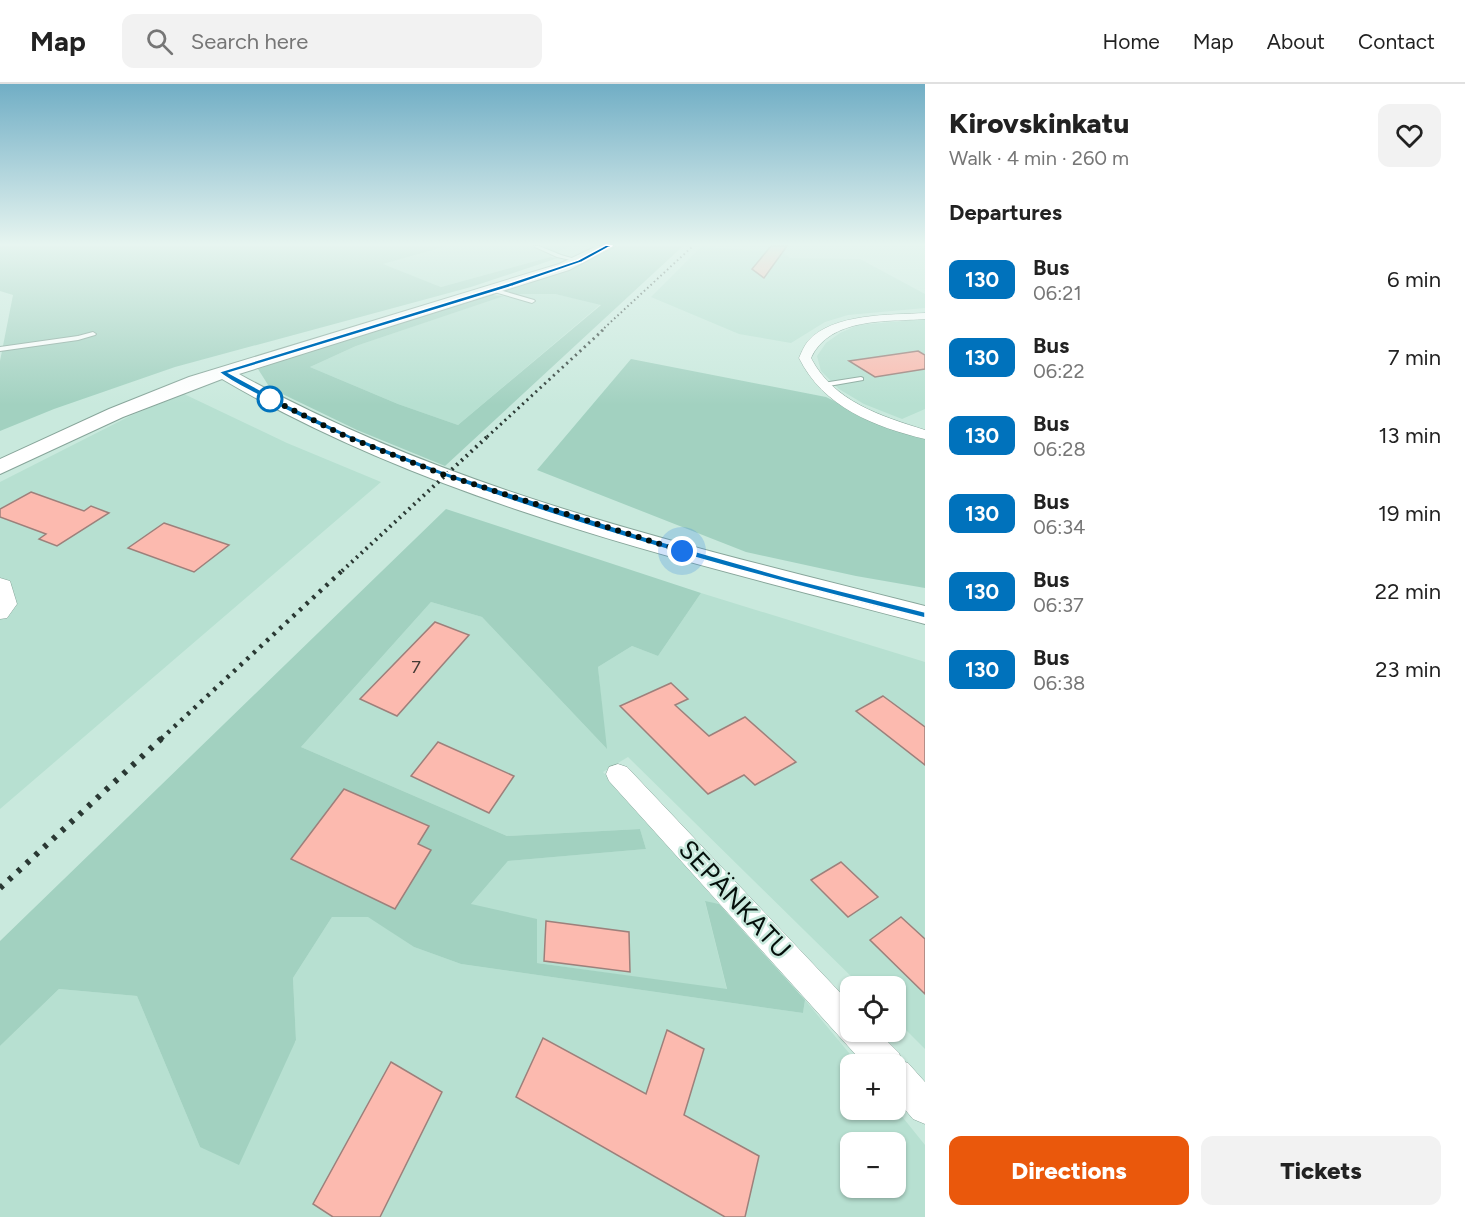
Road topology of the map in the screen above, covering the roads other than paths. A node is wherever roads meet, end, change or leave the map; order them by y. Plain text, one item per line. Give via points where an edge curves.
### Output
1 (464, 299) edge
2 (522, 299) edge
3 (532, 302) dead end
4 (925, 316) edge
5 (93, 334) dead end
6 (0, 349) edge
7 (222, 372) junction
8 (861, 380) dead end
9 (823, 385) junction
10 (925, 435) edge
11 (0, 467) edge
12 (0, 584) edge
13 (0, 614) edge
14 (925, 615) edge
15 (618, 774) dead end
16 (840, 1015) edge
17 (865, 1042) edge
18 (877, 1054) edge
19 (906, 1086) edge
20 (925, 1107) edge

1 - 7 street
2 - 3 lane
4 - 9 street via 845,325 815,339 805,358
5 - 6 lane
7 - 11 street via 133,406
7 - 14 street via 347,437 442,474 642,539
8 - 9 lane
9 - 10 street via 881,420
12 - 13 street via 7,604
15 - 16 street, SEPÄNKATU
17 - 18 street
19 - 20 street

